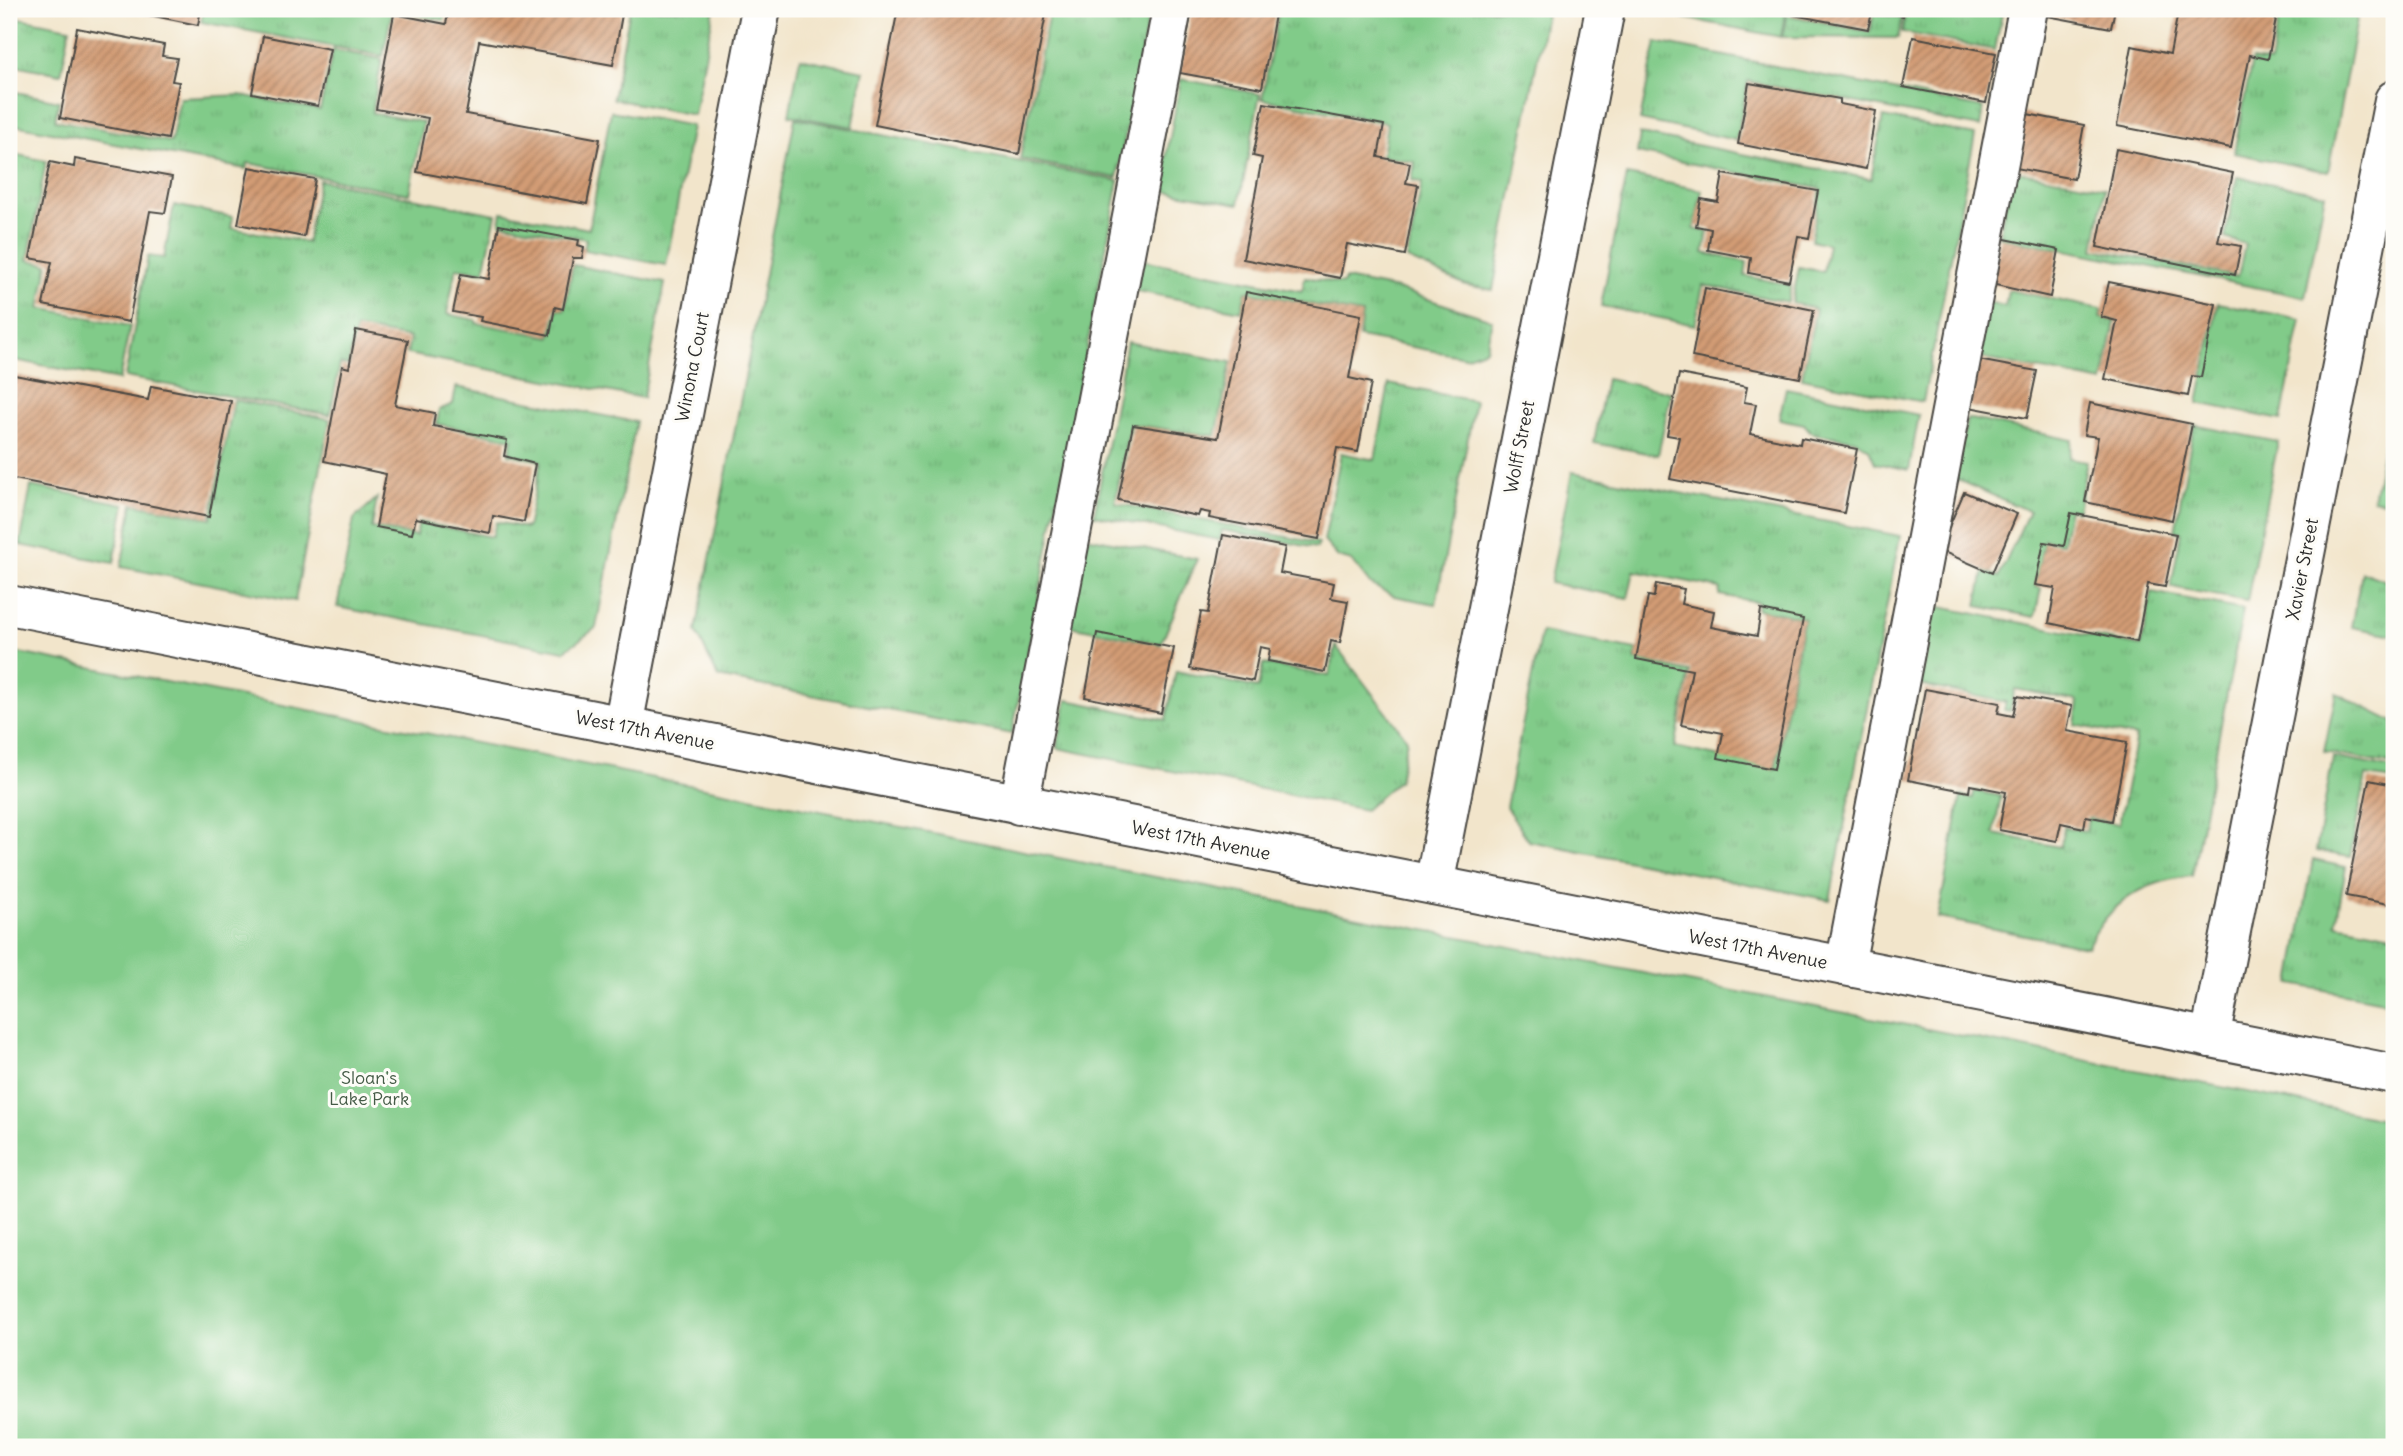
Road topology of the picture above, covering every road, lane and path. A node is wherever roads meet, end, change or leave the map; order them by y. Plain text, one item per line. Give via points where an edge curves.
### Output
1 (761, 9) edge
2 (1172, 9) edge
3 (1605, 9) edge
4 (2028, 9) edge
5 (2394, 100) edge
6 (9, 605) edge
7 (623, 726) junction
8 (1018, 805) junction
9 (1434, 885) junction
10 (1845, 966) junction
11 (2210, 1038) junction
12 (2394, 1074) edge

1 - 7 street, Winona Court
2 - 8 street
3 - 9 street, Wolff Street
4 - 10 street
5 - 11 street, Xavier Street
6 - 7 street, West 17th Avenue
7 - 8 street, West 17th Avenue
8 - 9 street, West 17th Avenue
9 - 10 street, West 17th Avenue
10 - 11 street, West 17th Avenue
11 - 12 street, West 17th Avenue

